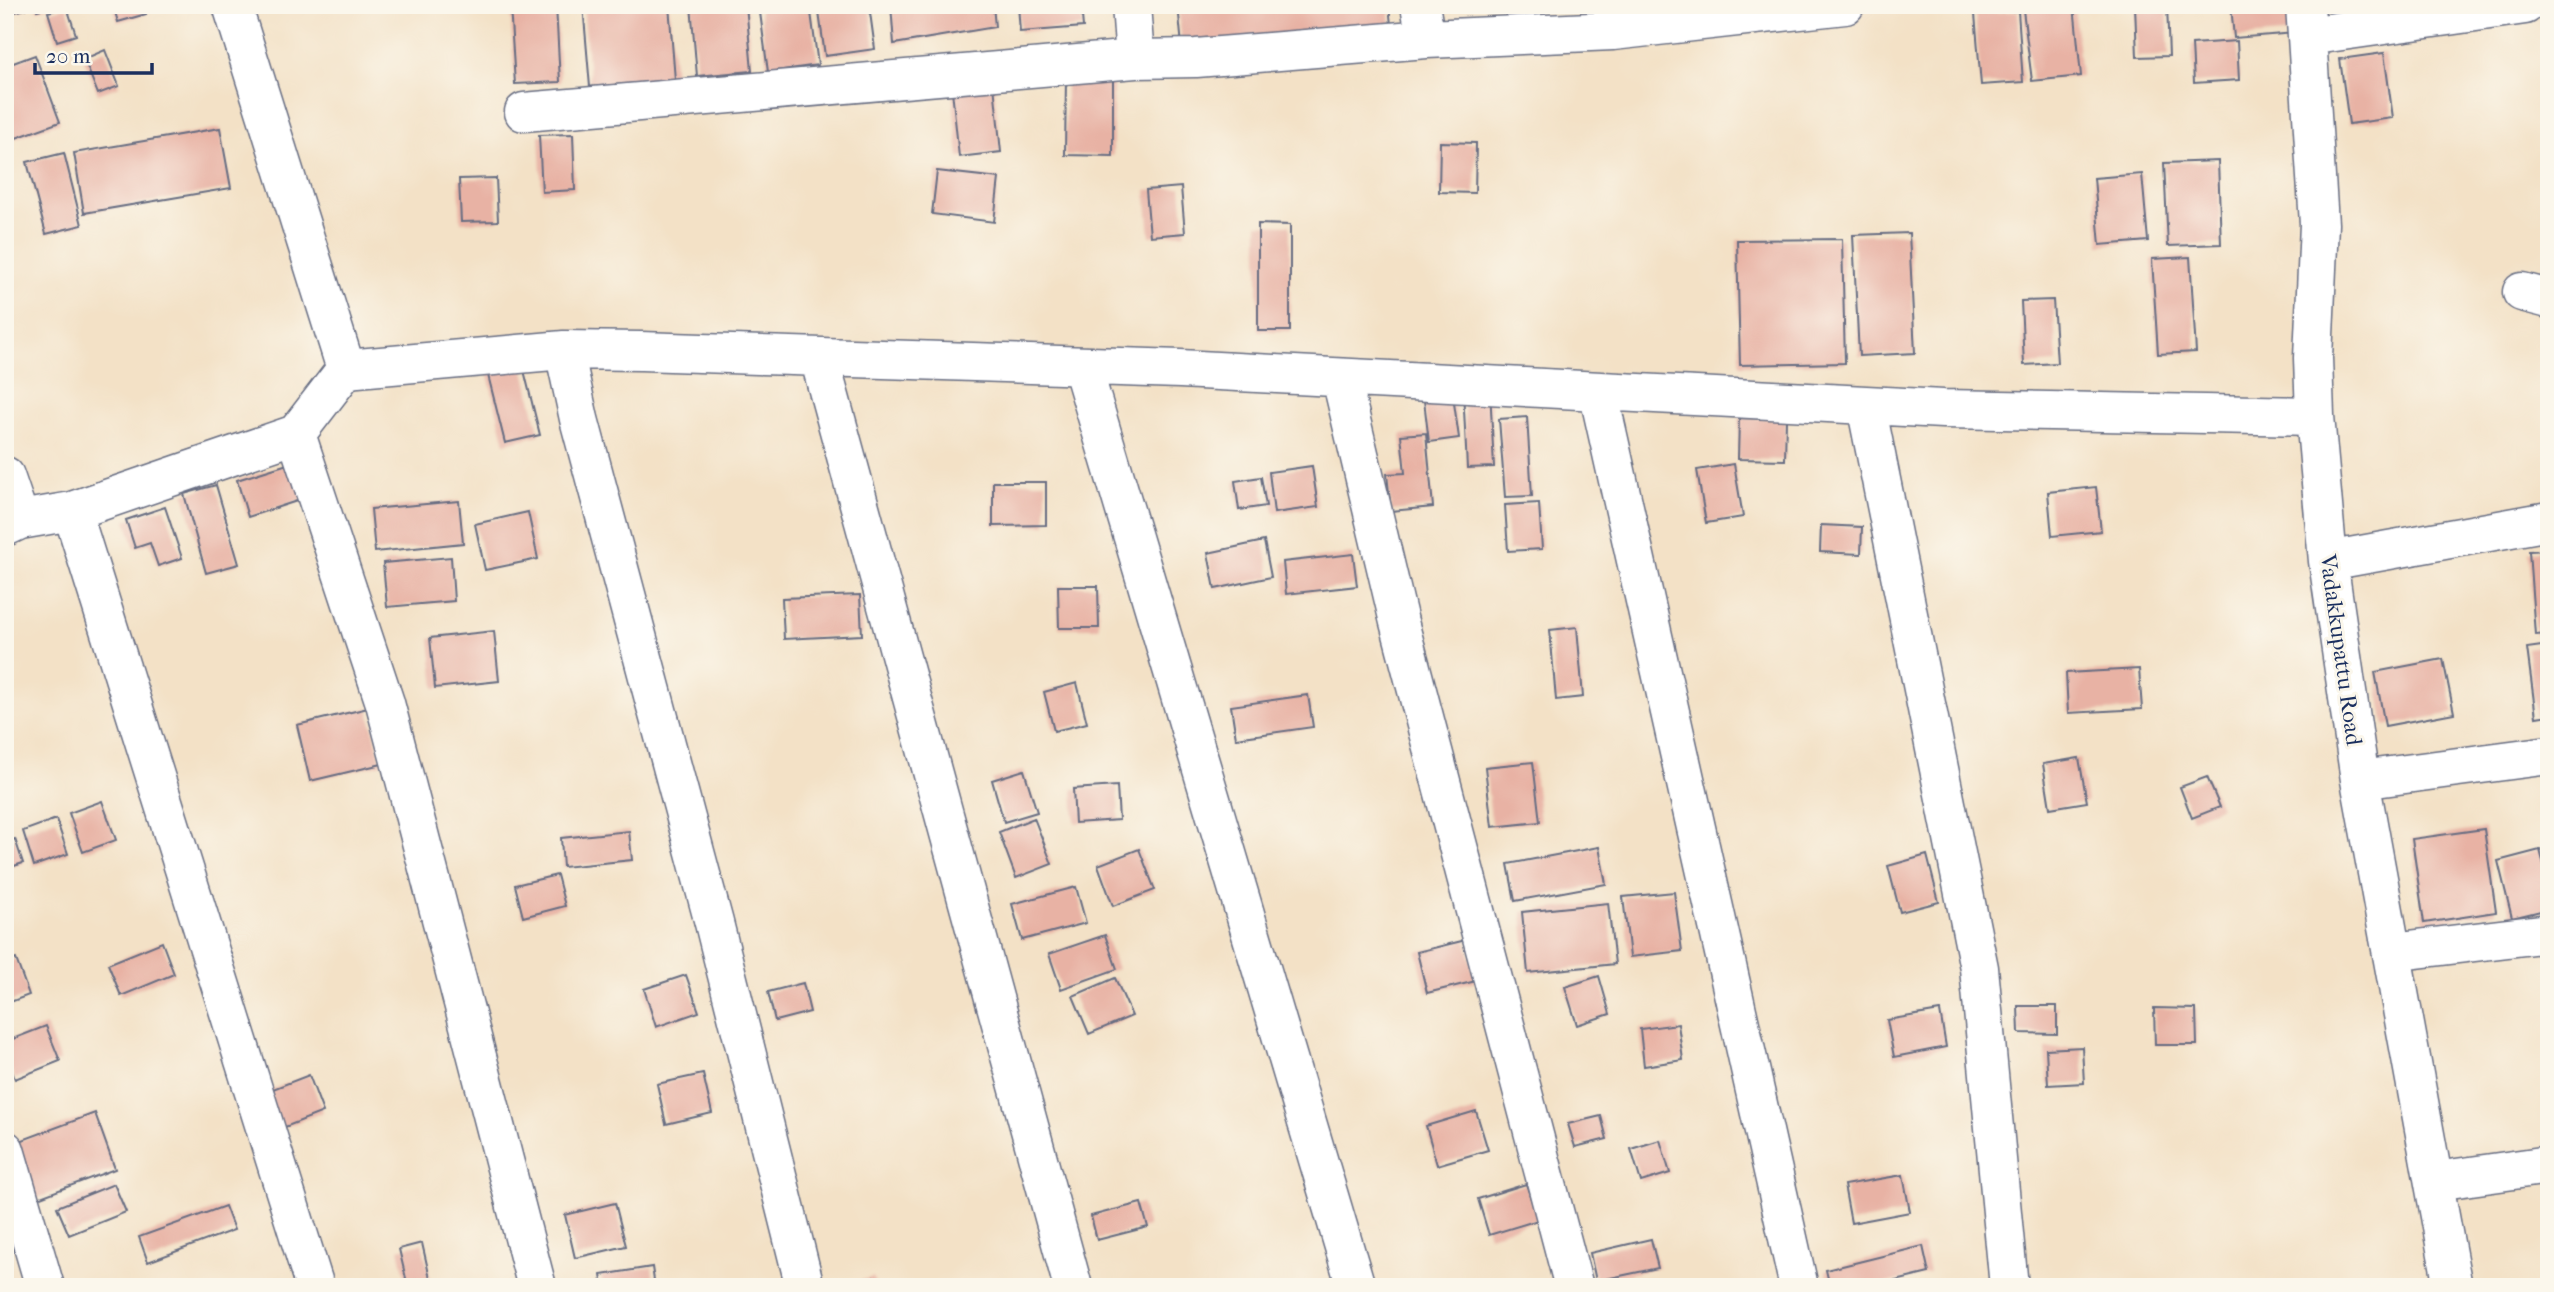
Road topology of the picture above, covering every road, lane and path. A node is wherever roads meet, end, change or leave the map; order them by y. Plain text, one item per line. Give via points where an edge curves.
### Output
1 (232, 5) edge
2 (1131, 5) edge
3 (1845, 5) edge
4 (2525, 5) edge
5 (1691, 14) edge
6 (2306, 20) edge
7 (1423, 22) edge
8 (1135, 59) junction
9 (524, 112) dead end
10 (564, 350) junction
11 (819, 357) junction
12 (1082, 366) junction
13 (346, 369) junction
14 (1342, 378) junction
15 (1598, 391) junction
16 (1866, 405) junction
17 (2315, 416) junction
18 (296, 434) junction
19 (5, 476) edge
20 (72, 511) junction
21 (2549, 521) edge
22 (12, 524) edge
23 (2328, 561) junction
24 (2549, 755) edge
25 (2360, 780) junction
26 (2549, 933) edge
27 (2392, 952) junction
28 (5, 1150) edge
29 (2549, 1165) edge
30 (2435, 1181) junction
31 (45, 1287) edge
32 (315, 1287) edge
33 (537, 1287) edge
34 (805, 1287) edge
35 (1073, 1287) edge
36 (1356, 1287) edge
37 (1574, 1287) edge
38 (1800, 1287) edge
39 (2009, 1287) edge
40 (2453, 1287) edge

1 - 13 street
2 - 8 street
3 - 5 street
4 - 6 street
5 - 7 street via 1613,31
6 - 17 street, Vadakkupattu Road via 2319,224
7 - 8 street via 1196,58
8 - 9 street
10 - 11 street
10 - 13 street
10 - 34 street
11 - 12 street
11 - 35 street
12 - 14 street
12 - 36 street
13 - 18 street
14 - 15 street
14 - 37 street via 1399,622
15 - 16 street
15 - 38 street
16 - 17 street
16 - 39 street via 1979,968
17 - 23 street, Vadakkupattu Road
18 - 20 street
18 - 33 street via 385,703
19 - 22 street
20 - 22 street
20 - 32 street
21 - 23 street
23 - 25 street, Vadakkupattu Road
24 - 25 street
25 - 27 street, Vadakkupattu Road
26 - 27 street
27 - 30 street, Vadakkupattu Road
28 - 31 street
29 - 30 street
30 - 40 street, Vadakkupattu Road

